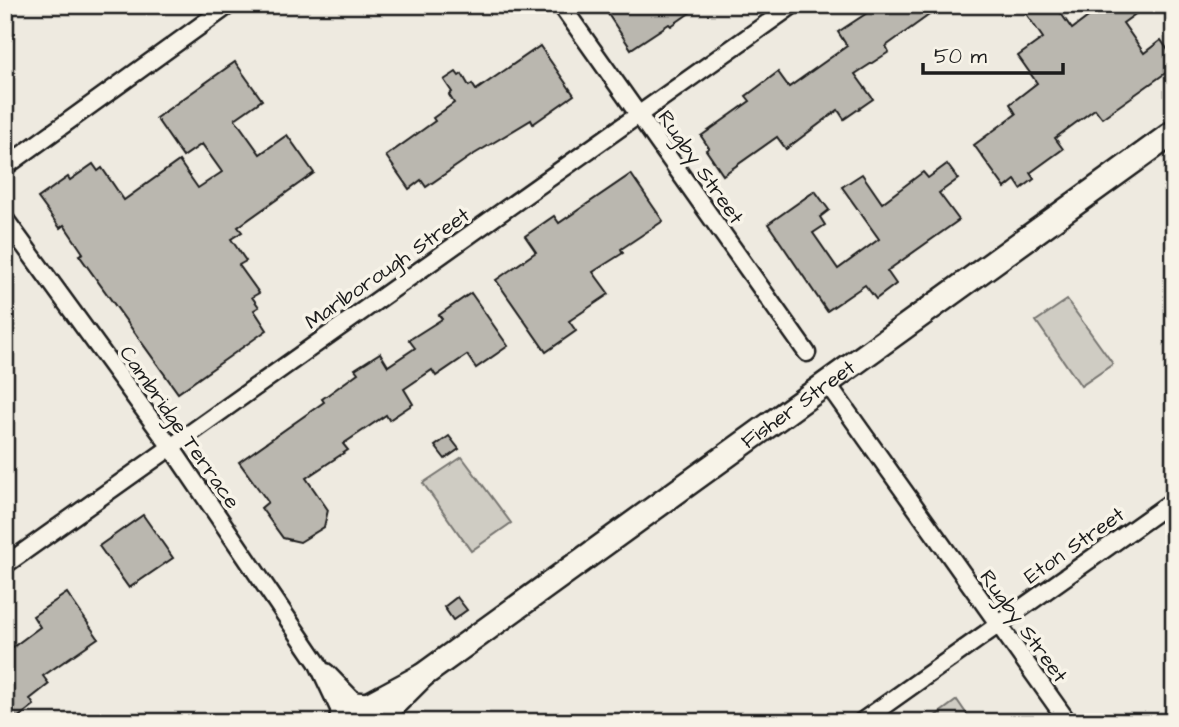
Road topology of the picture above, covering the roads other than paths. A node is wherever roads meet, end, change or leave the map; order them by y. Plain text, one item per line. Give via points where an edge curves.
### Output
1 (229, 5) edge
2 (561, 5) edge
3 (793, 5) edge
4 (639, 114) junction
5 (1174, 132) edge
6 (5, 167) edge
7 (5, 219) edge
8 (807, 353) dead end
9 (827, 383) junction
10 (171, 447) junction
11 (1174, 500) edge
12 (5, 565) edge
13 (996, 624) junction
14 (360, 715) edge
15 (861, 722) edge
16 (1068, 722) edge

1 - 6 street
2 - 4 street, Rugby Street
3 - 4 street, Marlborough Street
4 - 8 street, Rugby Street
4 - 10 street, Marlborough Street
5 - 9 street, Fisher Street
7 - 10 street, Cambridge Terrace
9 - 13 street, Rugby Street
9 - 14 street, Fisher Street via 422,676
10 - 12 street, Marlborough Street
10 - 14 street, Cambridge Terrace via 317,662
11 - 13 street, Eton Street
13 - 15 street, Eton Street
13 - 16 street, Rugby Street

